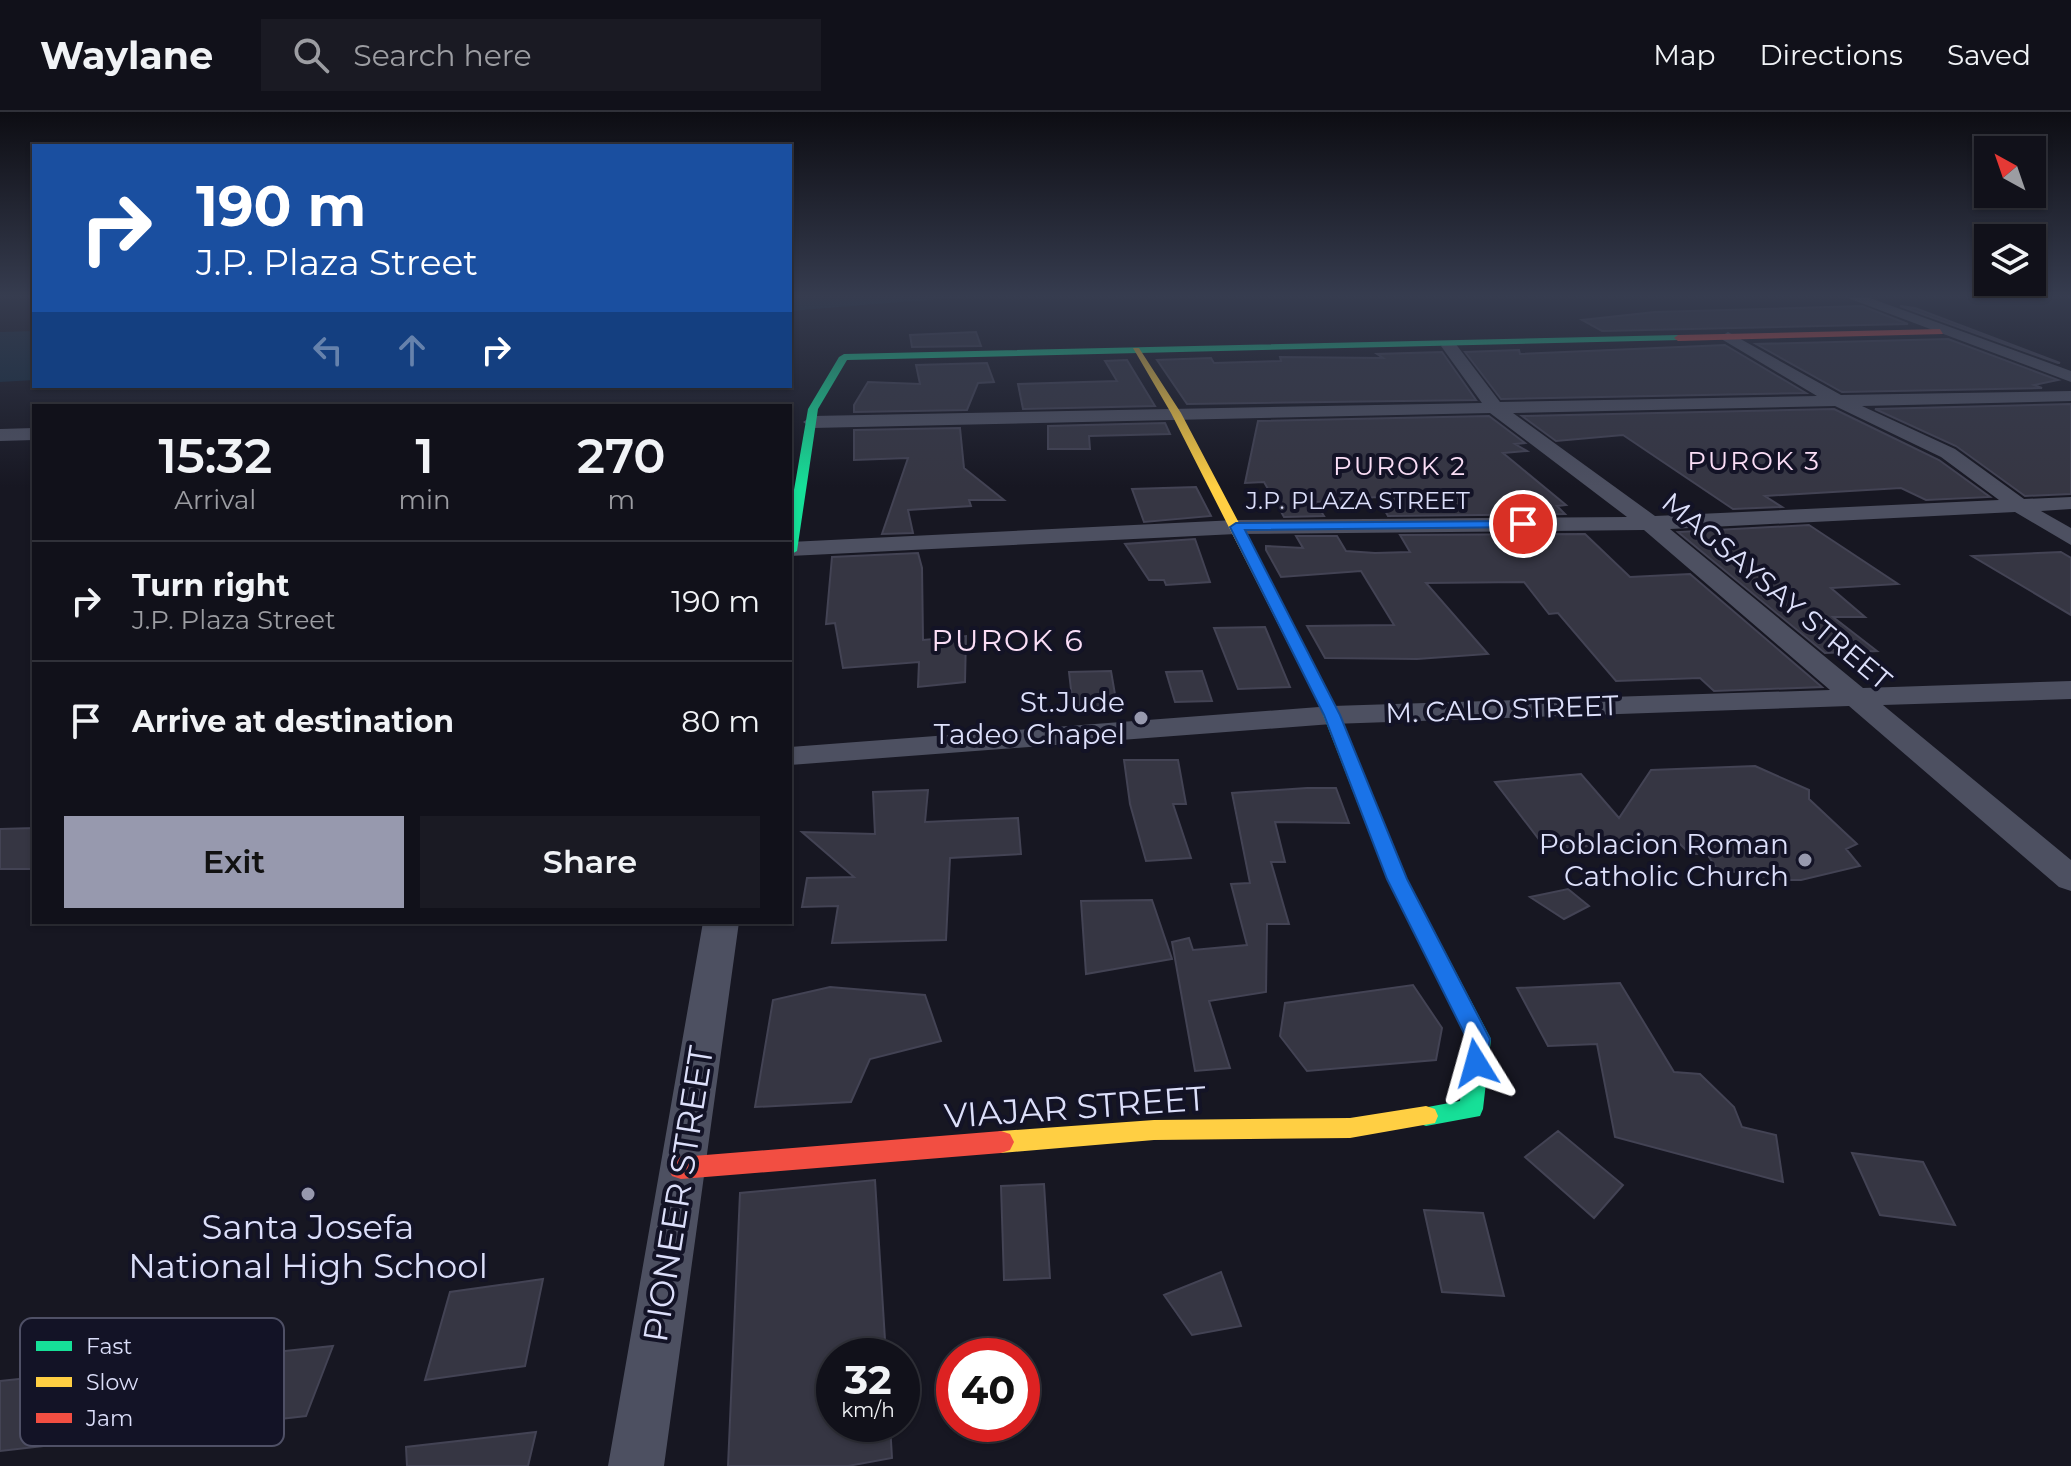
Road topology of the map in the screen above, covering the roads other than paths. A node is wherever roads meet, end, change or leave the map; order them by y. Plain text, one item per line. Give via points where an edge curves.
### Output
1 (842, 360) edge
2 (1142, 360) edge
3 (1460, 360) edge
4 (1768, 360) edge
5 (2022, 360) edge
6 (2071, 377) edge
7 (2071, 396) edge
8 (1838, 401) junction
9 (1496, 409) junction
10 (792, 411) edge
11 (1176, 413) junction
12 (813, 415) junction
13 (32, 434) edge
14 (0, 435) edge
15 (2071, 503) edge
16 (2018, 505) junction
17 (1650, 523) junction
18 (1236, 527) junction
19 (792, 538) edge
20 (2071, 538) edge
21 (792, 550) edge
22 (2071, 690) edge
23 (1853, 696) junction
24 (1332, 715) junction
25 (792, 756) edge
26 (2071, 879) edge
27 (721, 924) edge
28 (681, 1168) junction
29 (636, 1466) edge

1 - 12 street
2 - 11 street
3 - 9 street, MAGSAYSAY STREET
4 - 8 street
5 - 6 street
7 - 8 street
8 - 9 street
8 - 16 street via 1948,453
9 - 11 street
9 - 17 street, MAGSAYSAY STREET
10 - 12 street
11 - 12 street
11 - 18 street
12 - 19 street
13 - 14 street
15 - 16 street, J.P. PLAZA STREET
16 - 17 street, J.P. PLAZA STREET
16 - 20 street
17 - 18 street, J.P. PLAZA STREET
17 - 23 street, MAGSAYSAY STREET
18 - 21 street, J.P. PLAZA STREET
18 - 24 street
22 - 23 street, M. CALO STREET
23 - 24 street, M. CALO STREET
23 - 26 street, MAGSAYSAY STREET
24 - 25 street, M. CALO STREET
24 - 28 street, VIAJAR STREET via 1397,879 1479,1039 1471,1109 1350,1128 1154,1130
27 - 28 street, PIONEER STREET
28 - 29 street, PIONEER STREET

